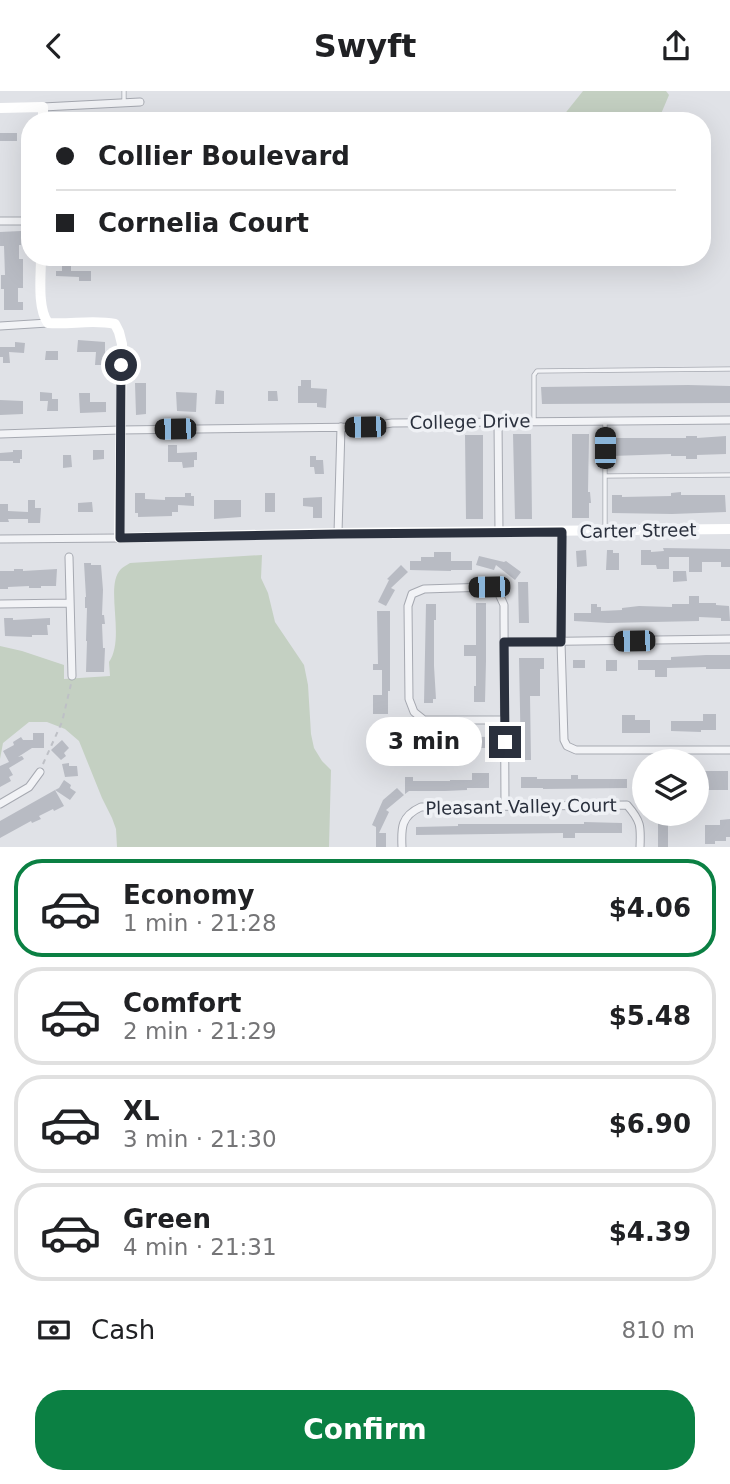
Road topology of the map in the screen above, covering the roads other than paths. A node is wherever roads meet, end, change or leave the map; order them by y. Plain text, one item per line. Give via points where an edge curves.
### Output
1 (124, 91) edge
2 (140, 102) dead end
3 (124, 103) junction
4 (43, 107) junction
5 (0, 108) edge
6 (43, 112) edge
7 (0, 221) edge
8 (21, 221) edge
9 (41, 266) edge
10 (48, 323) junction
11 (0, 326) edge
12 (730, 369) edge
13 (730, 420) edge
14 (605, 421) junction
15 (498, 422) junction
16 (534, 422) junction
17 (341, 427) junction
18 (120, 430) junction
19 (0, 433) edge
20 (730, 475) edge
21 (605, 476) junction
22 (730, 529) edge
23 (605, 531) junction
24 (499, 532) junction
25 (562, 532) junction
26 (338, 534) junction
27 (120, 538) junction
28 (0, 539) edge
29 (69, 557) dead end
30 (70, 603) junction
31 (0, 604) edge
32 (730, 639) edge
33 (504, 642) junction
34 (561, 642) junction
35 (72, 676) road end
36 (504, 720) junction
37 (730, 750) edge
38 (40, 772) road end
39 (0, 804) edge
40 (505, 806) junction
41 (402, 847) edge
42 (640, 847) edge

1 - 3 lane
2 - 3 street
3 - 4 street
4 - 5 street
4 - 6 street
7 - 8 street
9 - 10 street via 41,307
10 - 11 street
10 - 18 street via 114,324 122,344
12 - 16 lane via 537,371
13 - 14 street, College Drive
14 - 16 street, College Drive
14 - 21 lane
15 - 16 street, College Drive
15 - 17 street, College Drive
15 - 24 street
17 - 18 street, College Drive
17 - 26 street
18 - 19 street, College Drive
18 - 27 street
20 - 21 lane
21 - 23 lane
22 - 23 street, Carter Street
23 - 25 street, Carter Street
24 - 25 street, Carter Street
24 - 26 street, Carter Street
25 - 34 street
26 - 27 street, Carter Street
27 - 28 street, Carter Street
29 - 30 street
30 - 31 street
30 - 35 street
32 - 34 street
33 - 34 street
33 - 36 street
33 - 36 street via 503,605 499,594 489,587 424,589 412,594 408,606 414,712 424,720
34 - 37 street via 567,746 576,750
36 - 40 street
38 - 39 street via 29,787
40 - 41 street, Pleasant Valley Court via 421,807 405,820
40 - 42 street, Pleasant Valley Court via 627,805 641,827

